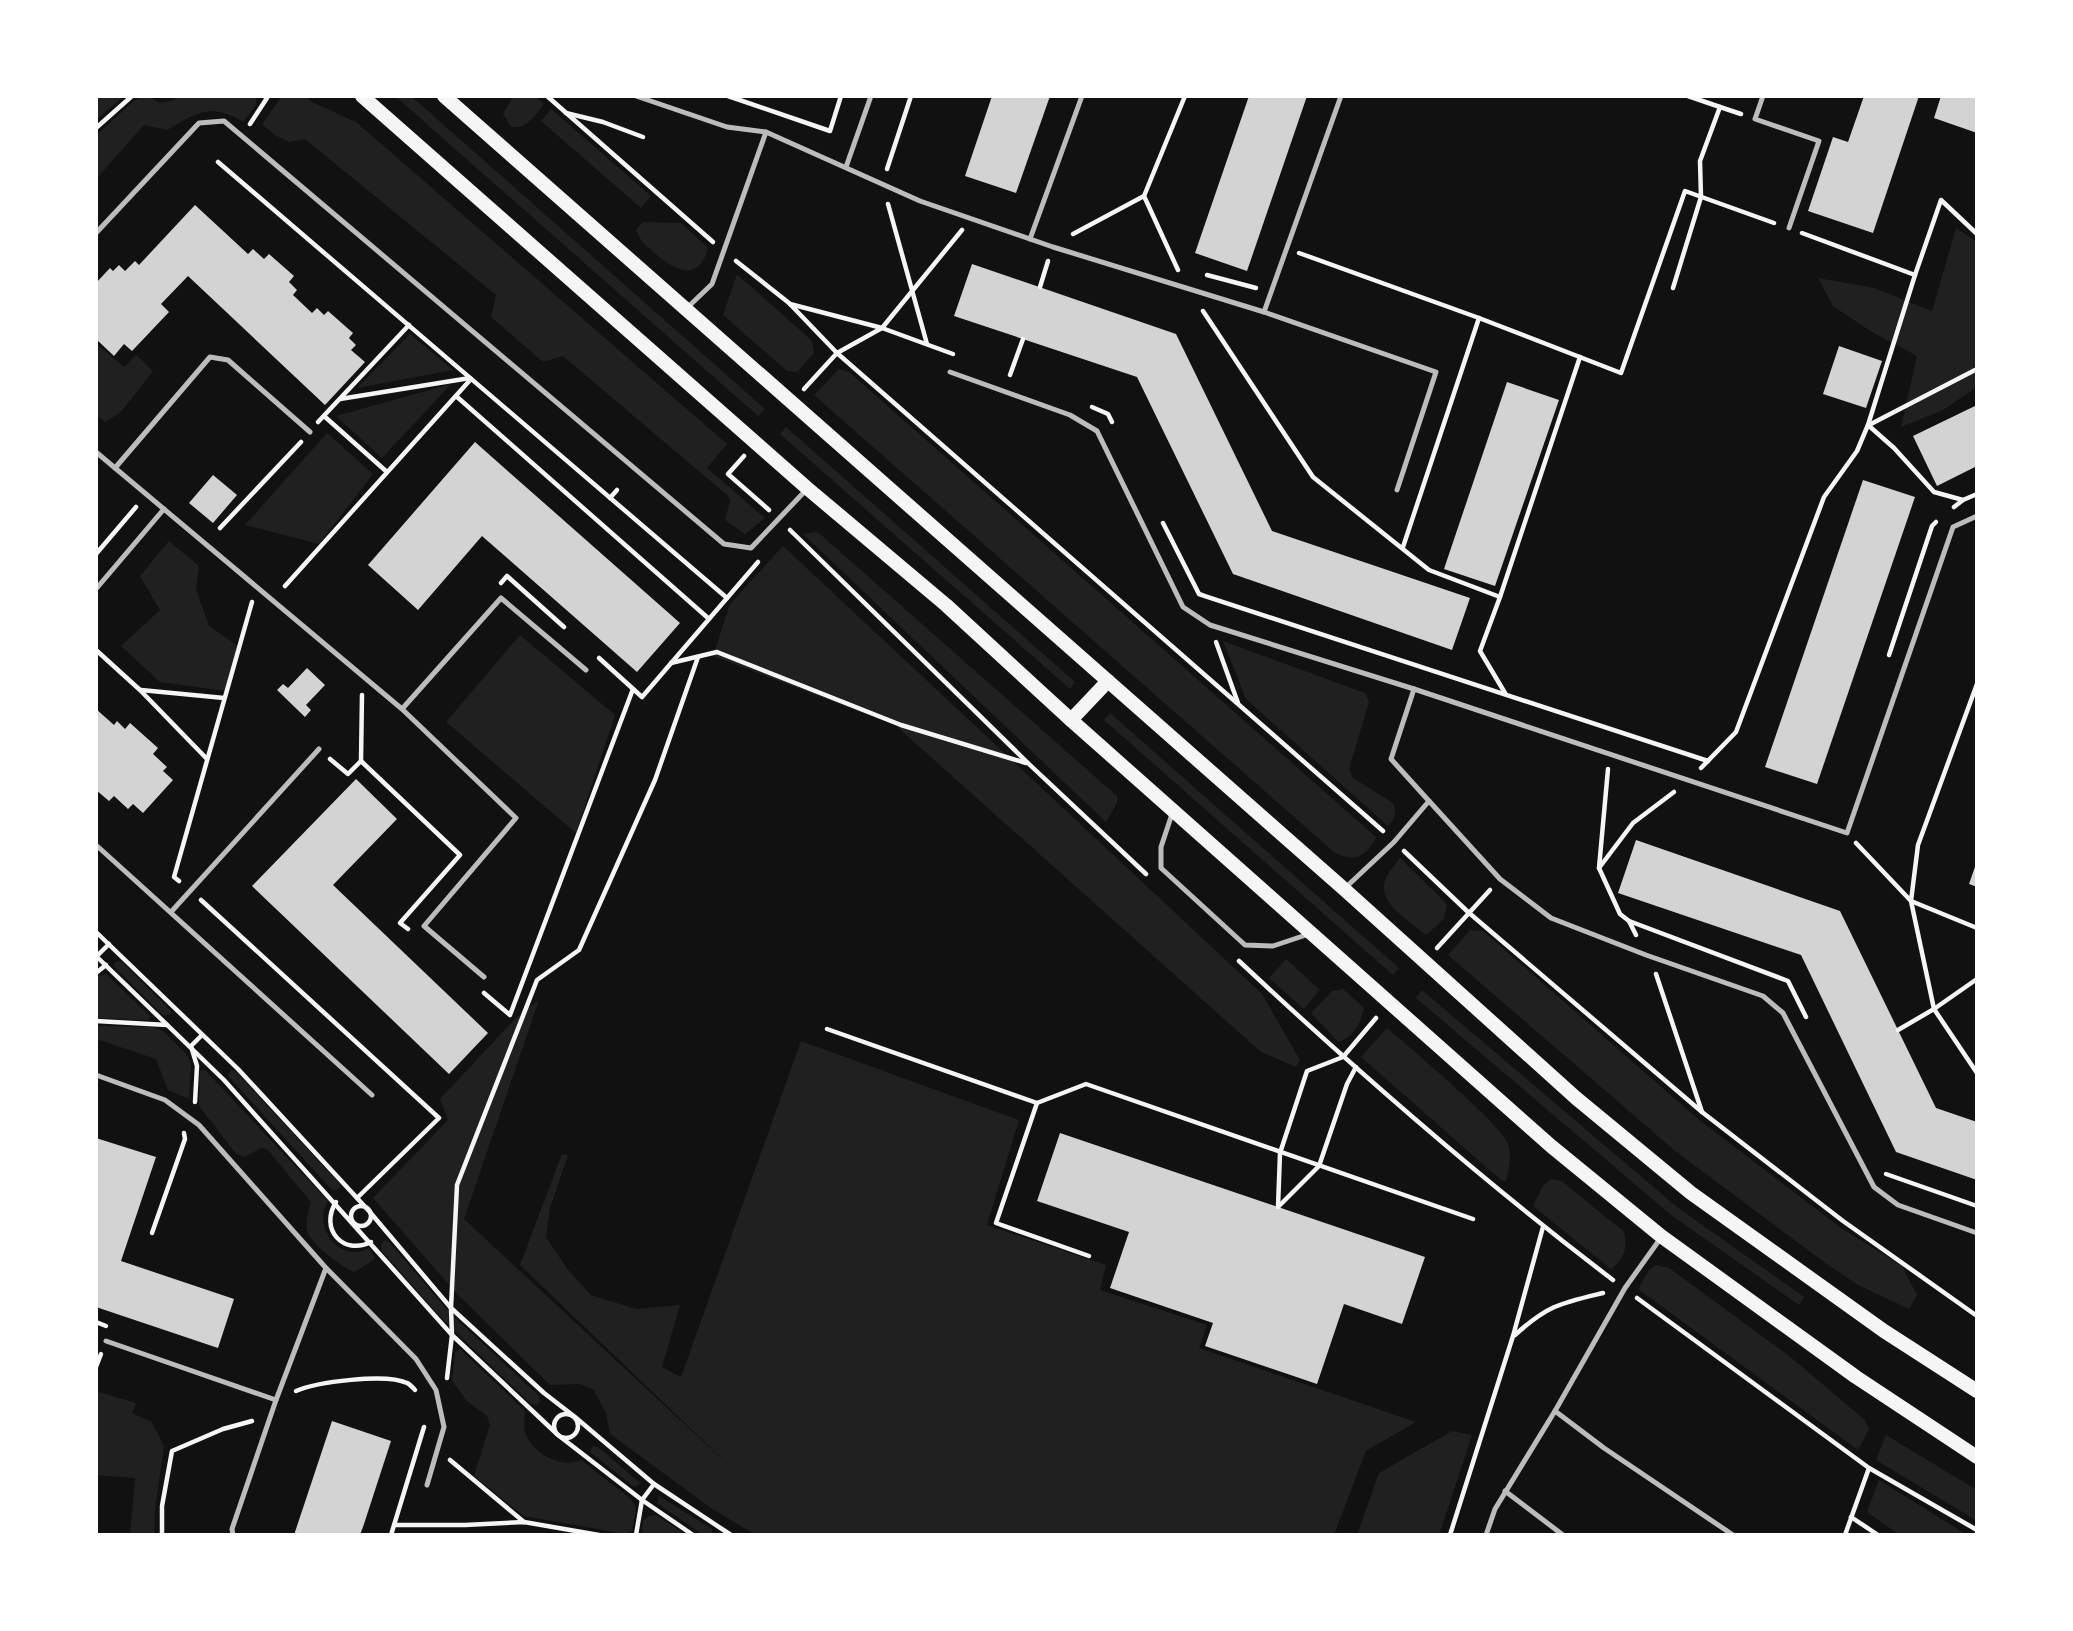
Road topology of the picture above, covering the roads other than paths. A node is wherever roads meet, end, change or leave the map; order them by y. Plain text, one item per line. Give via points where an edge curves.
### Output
1 (362, 96) edge
2 (444, 96) edge
3 (636, 96) edge
4 (871, 96) edge
5 (1082, 96) edge
6 (1341, 96) edge
7 (1763, 96) edge
8 (766, 132) junction
9 (846, 167) junction
10 (1789, 228) road end
11 (96, 233) edge
12 (1030, 240) junction
13 (686, 309) junction
14 (1264, 312) junction
15 (950, 372) dead end
16 (310, 432) dead end
17 (96, 452) edge
18 (115, 468) junction
19 (807, 488) junction
20 (1397, 490) dead end
21 (164, 509) junction
22 (1977, 516) edge
23 (96, 589) edge
24 (586, 670) dead end
25 (1108, 681) junction
26 (1414, 689) junction
27 (402, 709) junction
28 (1071, 720) junction
29 (319, 749) road end
30 (1429, 801) junction
31 (1173, 811) junction
32 (96, 845) edge
33 (1343, 889) junction
34 (171, 912) junction
35 (1311, 934) junction
36 (484, 977) dead end
37 (96, 1075) edge
38 (372, 1095) dead end
39 (1977, 1233) edge
40 (1661, 1236) junction
41 (326, 1268) junction
42 (106, 1341) dead end
43 (1977, 1391) edge
44 (276, 1400) junction
45 (1555, 1411) junction
46 (1977, 1457) edge
47 (427, 1485) dead end
48 (1505, 1491) junction
49 (233, 1535) edge
50 (1486, 1535) edge
51 (1563, 1535) edge
52 (1733, 1535) edge

1 - 19 main road
2 - 13 main road
3 - 8 lane via 727,127
4 - 9 lane
5 - 12 lane
6 - 14 lane
7 - 10 lane via 1755,119 1819,141
8 - 9 lane
8 - 13 lane via 712,284
9 - 12 lane via 920,201
11 - 19 lane via 199,123 224,121 724,544 751,548
12 - 14 lane
13 - 25 main road
14 - 20 lane via 1436,372
15 - 26 lane via 1070,415 1097,431 1183,607 1210,625
16 - 18 lane via 228,360 210,357
17 - 18 lane
18 - 21 lane
19 - 28 main road via 946,605
21 - 23 lane
21 - 27 lane
22 - 26 lane via 1953,527 1847,833
24 - 27 lane via 501,598
25 - 28 main road
25 - 33 main road
26 - 30 lane via 1391,759
27 - 36 lane via 516,818 424,926
28 - 31 main road
29 - 34 lane
30 - 33 lane via 1394,842
30 - 39 lane via 1500,879 1551,918 1763,996 1783,1013 1874,1187 1898,1205
31 - 35 main road
31 - 35 lane via 1161,847 1161,868 1245,945 1273,946
32 - 34 lane
33 - 43 main road via 1576,1098 1691,1192 1884,1331
34 - 38 lane
35 - 40 main road via 1551,1146
37 - 41 lane via 165,1100 193,1120
40 - 45 lane via 1625,1288
40 - 46 main road via 1856,1377
41 - 44 lane
41 - 47 lane via 416,1360 436,1390 444,1427
42 - 44 lane
44 - 49 lane
45 - 48 lane
45 - 52 lane
48 - 50 lane
48 - 51 lane

